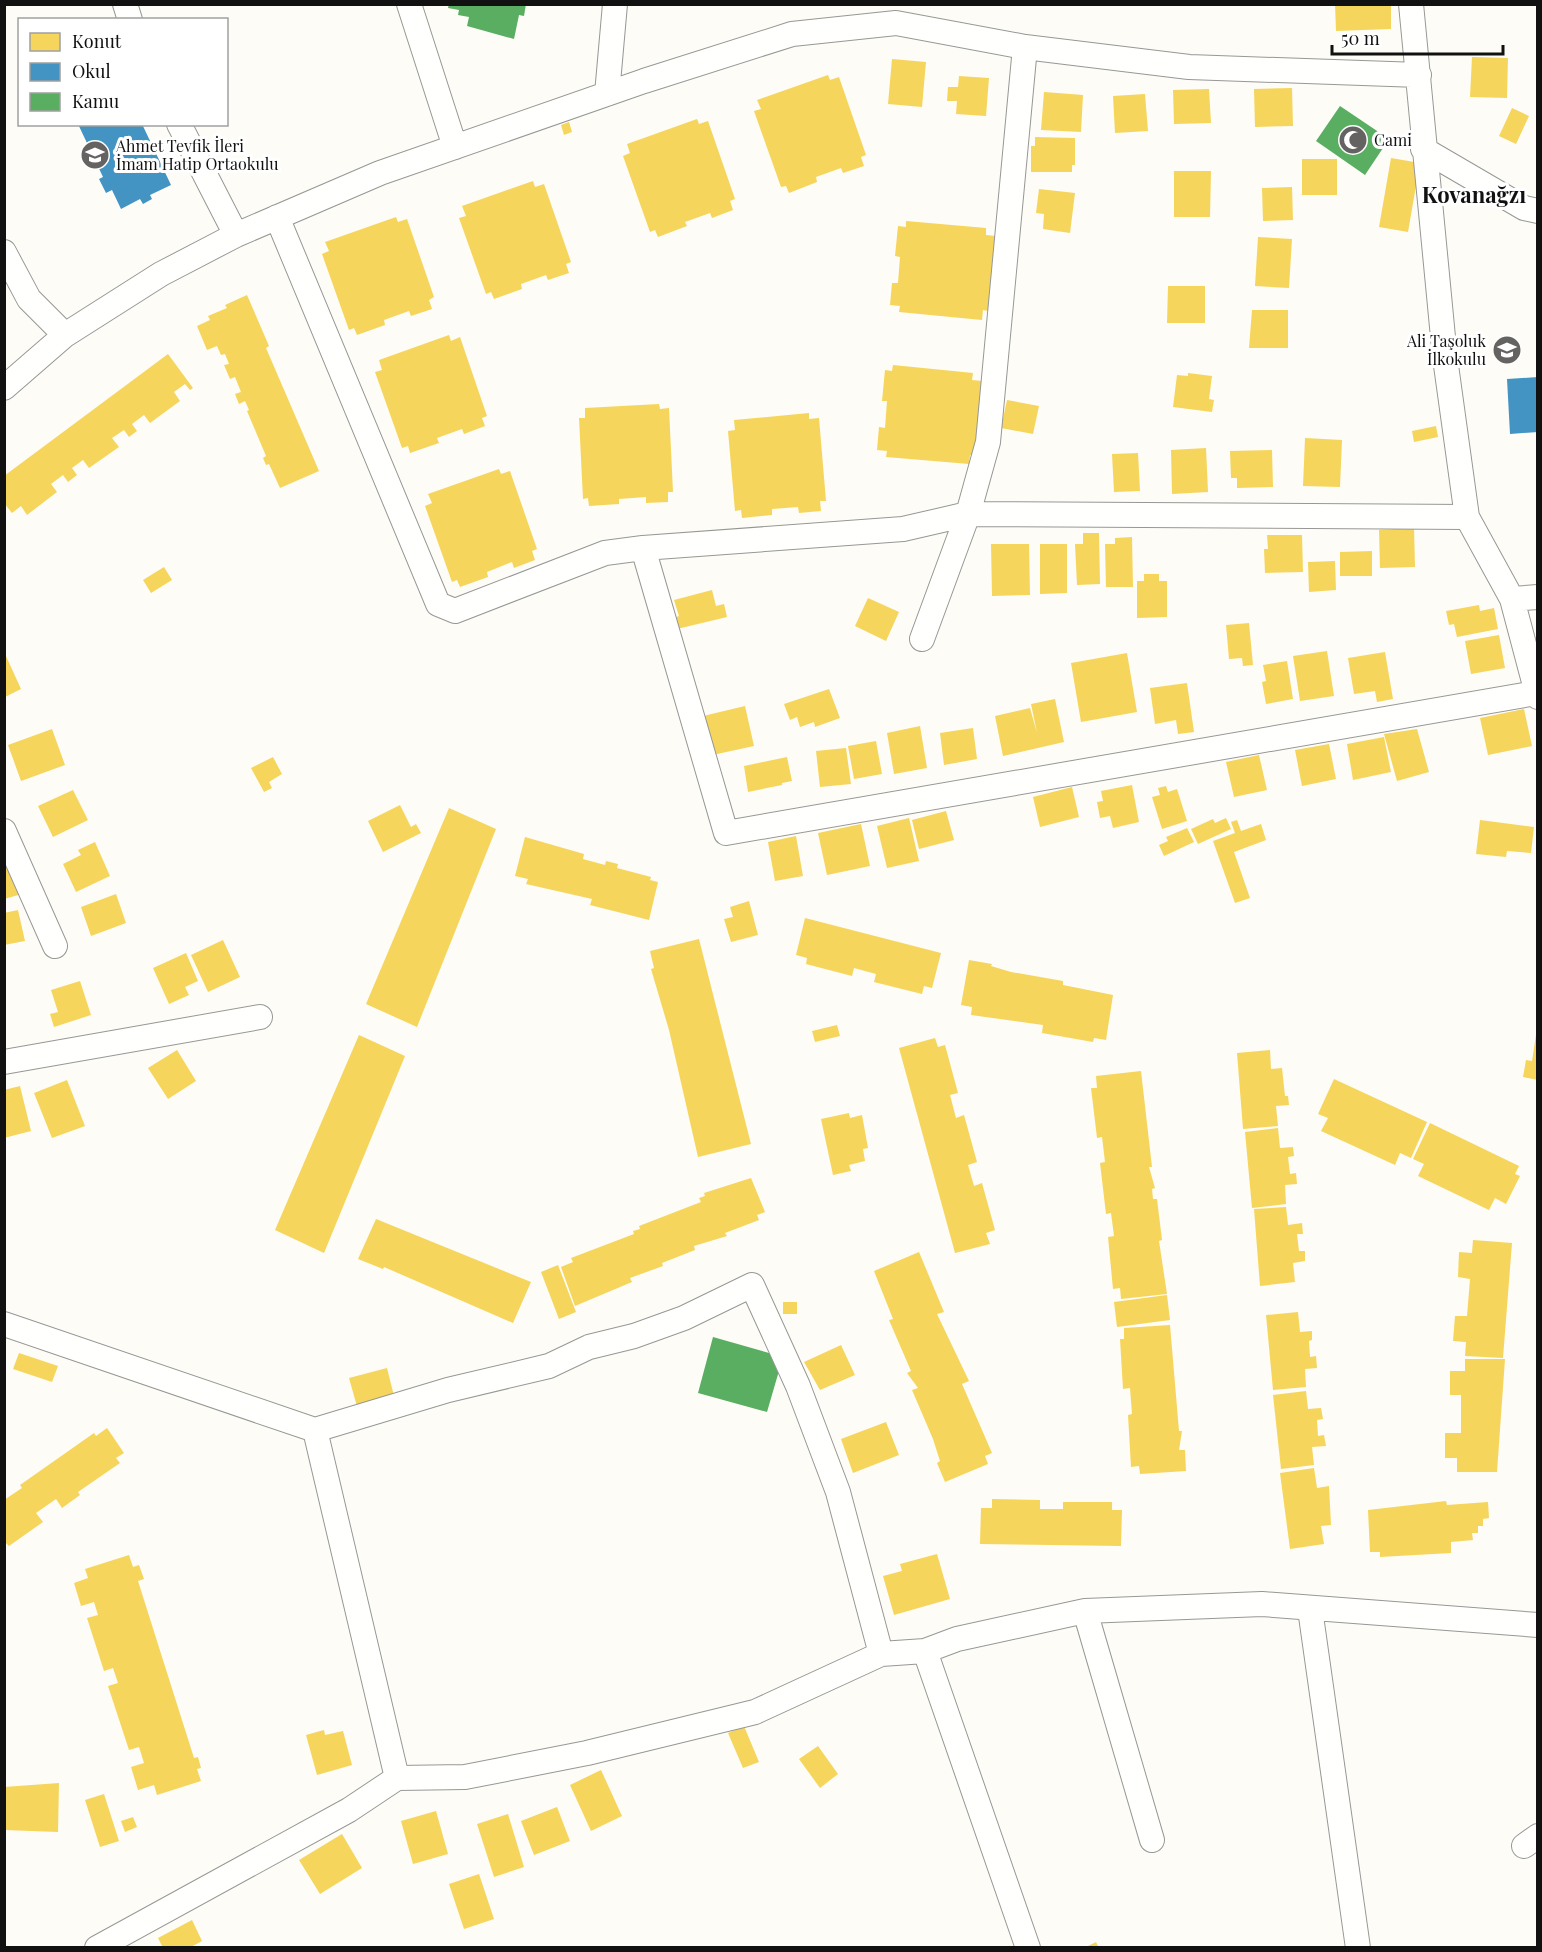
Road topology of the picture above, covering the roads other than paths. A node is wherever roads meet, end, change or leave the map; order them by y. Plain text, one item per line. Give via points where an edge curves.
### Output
1 (409, 4) edge
2 (615, 4) edge
3 (1411, 4) edge
4 (1025, 47) junction
5 (1419, 75) junction
6 (607, 94) junction
7 (180, 126) edge
8 (455, 147) junction
9 (1423, 149) junction
10 (1538, 211) edge
11 (277, 217) junction
12 (236, 235) junction
13 (4, 252) edge
14 (65, 335) junction
15 (4, 388) edge
16 (968, 514) junction
17 (1467, 517) junction
18 (643, 548) junction
19 (1538, 597) edge
20 (1512, 599) junction
21 (922, 639) dead end
22 (1537, 695) edge
23 (4, 831) edge
24 (55, 946) dead end
25 (260, 1017) dead end
26 (4, 1062) edge
27 (4, 1324) edge
28 (315, 1430) junction
29 (1311, 1609) junction
30 (1085, 1611) junction
31 (1538, 1625) edge
32 (926, 1651) junction
33 (881, 1654) junction
34 (397, 1778) junction
35 (1152, 1840) dead end
36 (97, 1947) edge
37 (1028, 1947) edge
38 (1358, 1947) edge

1 - 8 street
2 - 6 street
3 - 5 street
4 - 5 street via 1189,67
4 - 6 street via 896,22 792,34
4 - 16 street via 988,441
5 - 9 street
6 - 8 street
7 - 12 street
8 - 11 street via 380,173
9 - 10 street via 1524,208
9 - 17 street
11 - 12 street
11 - 18 street via 438,604 455,611 605,553
12 - 14 street via 161,274
13 - 14 street via 29,299
14 - 15 street
16 - 17 street
16 - 18 street via 903,529
16 - 21 street
17 - 20 street
18 - 22 street via 726,833
19 - 20 street
20 - 22 street
23 - 24 street
25 - 26 street
27 - 28 street
28 - 33 street via 448,1390 549,1366 589,1347 684,1318 752,1285 798,1386 837,1492
28 - 34 street
29 - 30 street via 1262,1604
29 - 31 street
29 - 38 street
30 - 32 street via 957,1639
30 - 35 street
32 - 33 street
32 - 37 street
33 - 34 street via 755,1712 588,1754 465,1777
34 - 36 street via 349,1810

